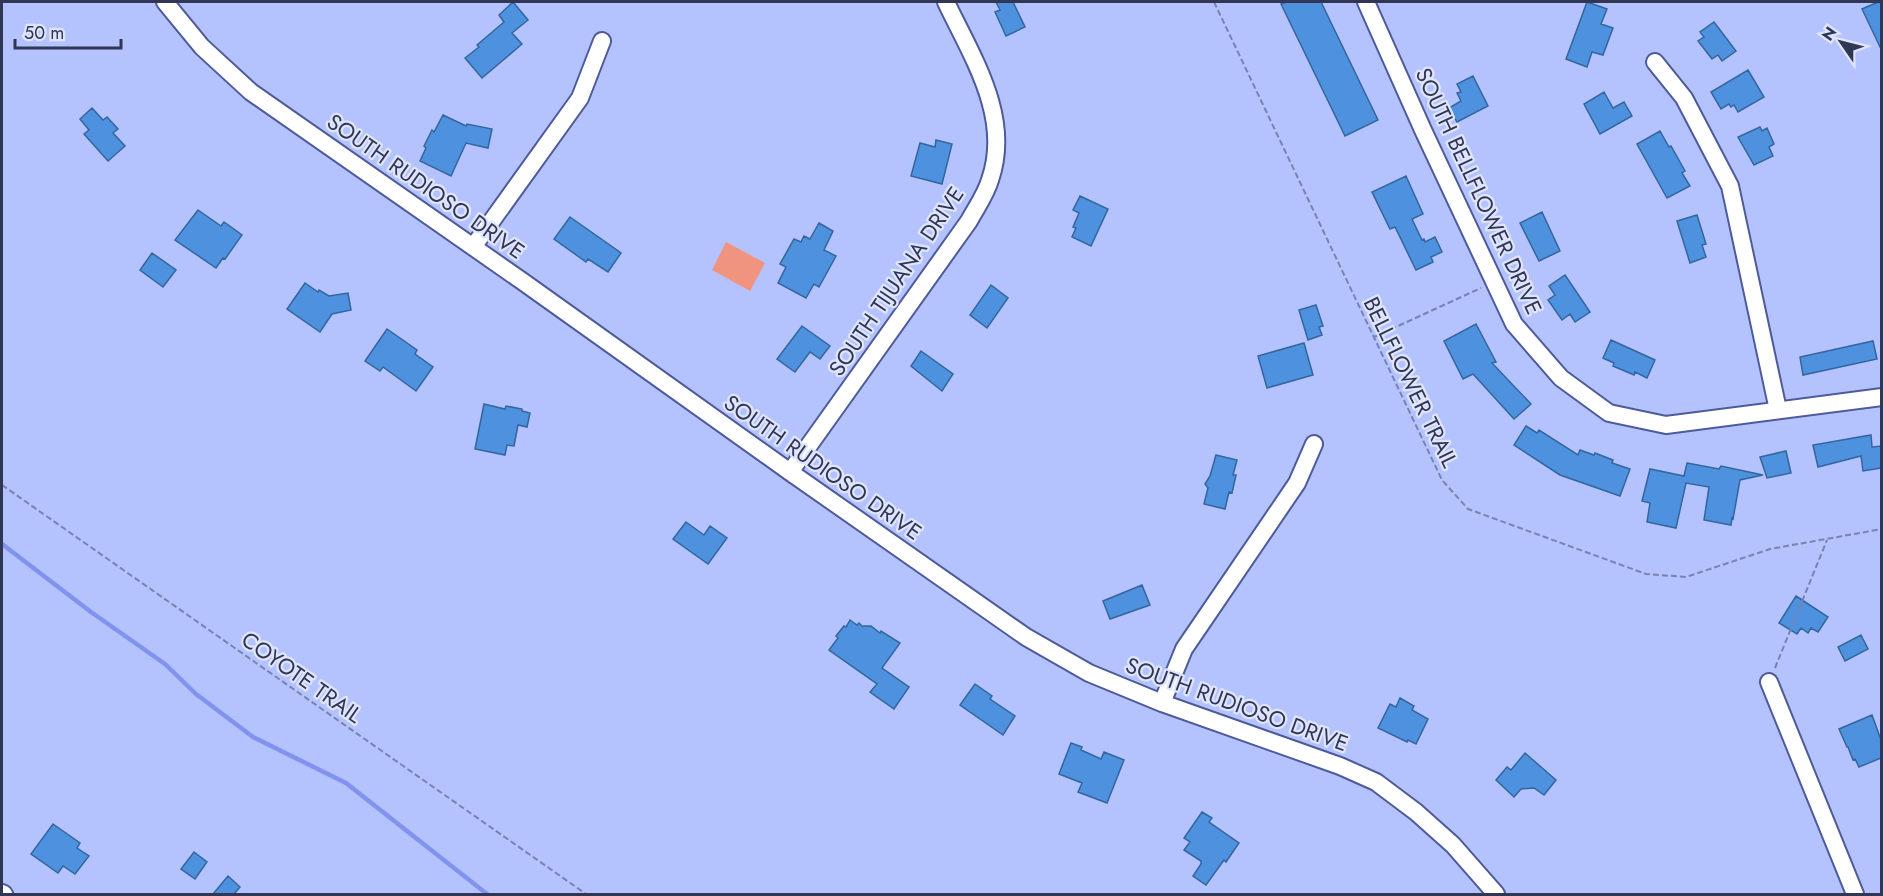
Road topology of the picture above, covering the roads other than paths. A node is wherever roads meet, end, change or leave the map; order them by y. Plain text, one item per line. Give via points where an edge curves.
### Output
1 (165, 2) edge
2 (946, 2) edge
3 (1366, 2) edge
4 (602, 41) dead end
5 (1655, 62) dead end
6 (473, 247) junction
7 (1881, 397) edge
8 (1778, 410) junction
9 (1314, 444) dead end
10 (790, 472) junction
11 (1769, 682) road end
12 (1162, 703) junction
13 (1496, 894) edge
14 (1855, 894) edge

1 - 6 street, SOUTH RUDIOSO DRIVE via 202,47 251,92
2 - 10 street, SOUTH TIJUANA DRIVE via 990,95 997,152 990,181 969,221
3 - 8 street, SOUTH BELLFLOWER DRIVE via 1514,324 1561,378 1609,413 1666,425
4 - 6 street via 580,98
5 - 8 street via 1684,98 1730,186
6 - 10 street, SOUTH RUDIOSO DRIVE
7 - 8 street, SOUTH BELLFLOWER DRIVE
9 - 12 street via 1297,483 1184,649
10 - 12 street, SOUTH RUDIOSO DRIVE via 1026,637 1089,673
11 - 14 street
12 - 13 street, SOUTH RUDIOSO DRIVE via 1376,782 1453,845

